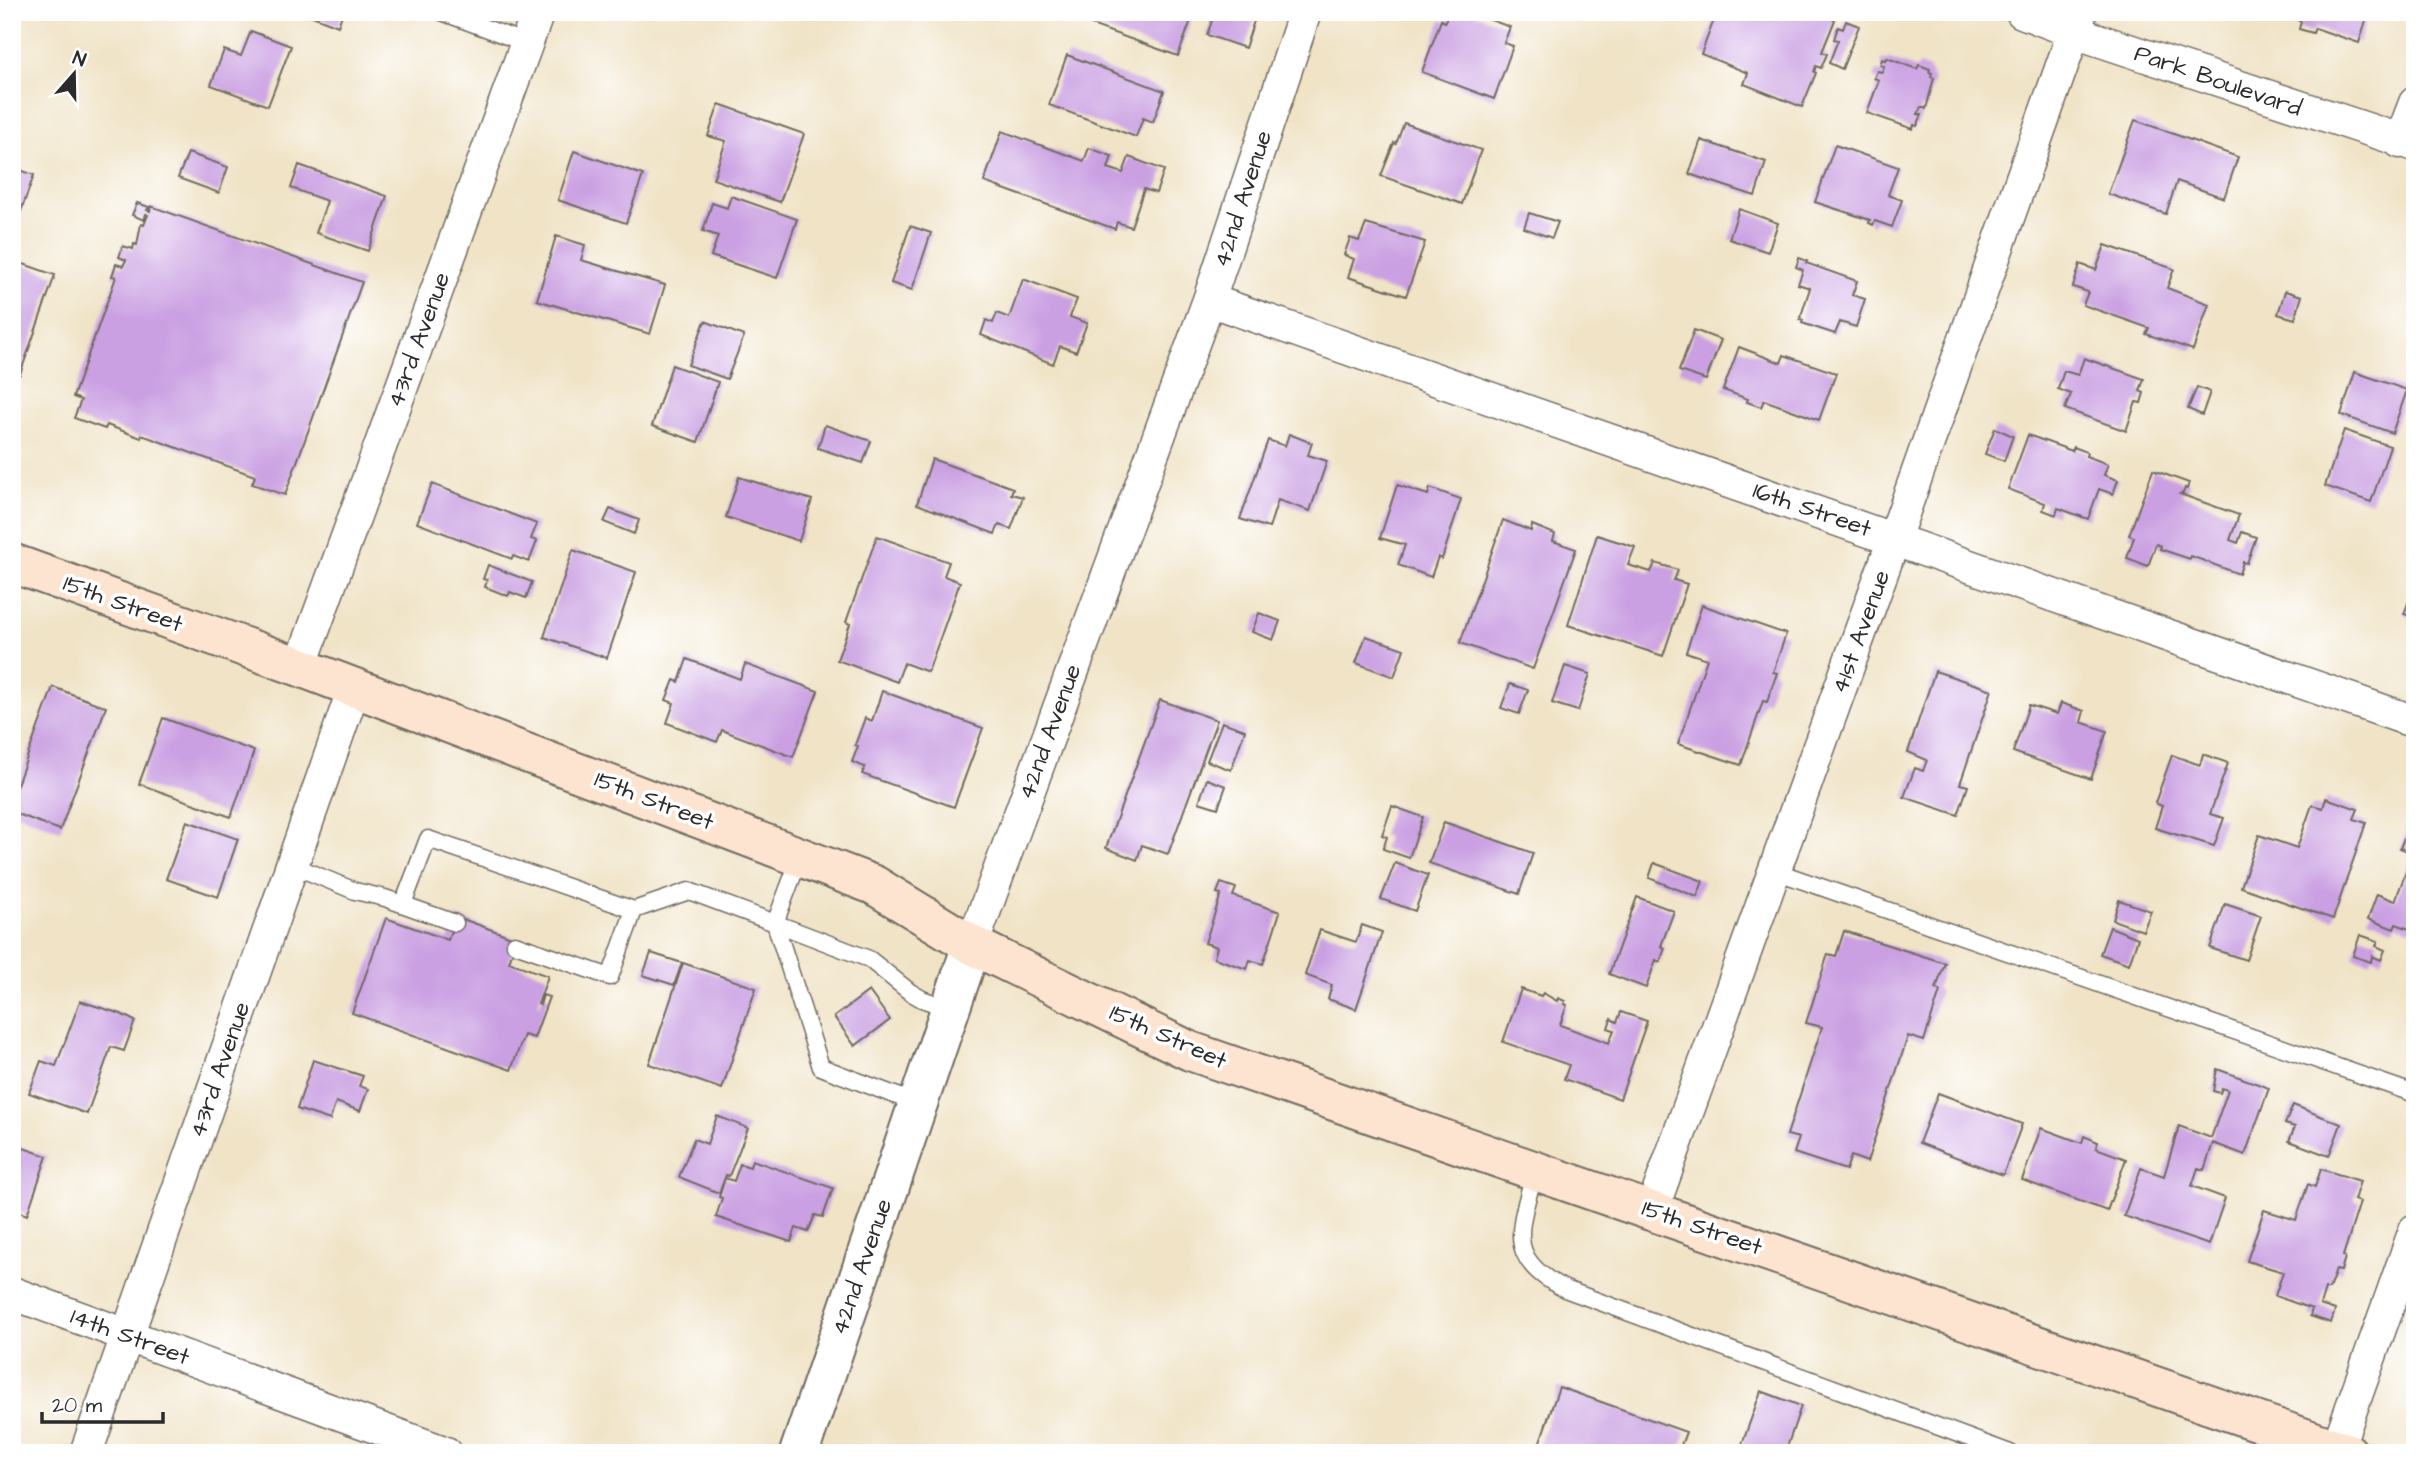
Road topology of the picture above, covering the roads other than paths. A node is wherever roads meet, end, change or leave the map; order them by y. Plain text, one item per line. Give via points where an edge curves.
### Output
1 (442, 12) edge
2 (538, 12) edge
3 (1305, 12) edge
4 (2022, 12) edge
5 (2078, 22) edge
6 (526, 43) junction
7 (2415, 103) edge
8 (2408, 144) edge
9 (1209, 300) junction
10 (1894, 539) junction
11 (12, 563) edge
12 (300, 667) junction
13 (354, 688) junction
14 (2415, 722) edge
15 (800, 857) junction
16 (292, 865) junction
17 (1775, 871) junction
18 (403, 904) junction
19 (634, 910) junction
20 (455, 923) dead end
21 (775, 923) junction
22 (515, 944) dead end
23 (972, 945) junction
24 (950, 1010) junction
25 (2415, 1094) edge
26 (918, 1104) junction
27 (1535, 1170) junction
28 (1652, 1210) junction
29 (2415, 1230) edge
30 (12, 1293) edge
31 (127, 1336) junction
32 (2328, 1449) edge
33 (86, 1453) edge
34 (446, 1453) edge
35 (799, 1453) edge
36 (2010, 1453) edge

1 - 6 lane
2 - 6 street, 43rd Avenue
3 - 9 street, 42nd Avenue
4 - 5 street, Park Boulevard
5 - 8 street, Park Boulevard
5 - 10 street, 41st Avenue
6 - 12 street, 43rd Avenue
7 - 8 street
9 - 10 street, 16th Street
9 - 23 street, 42nd Avenue
10 - 14 street, 16th Street
10 - 17 street, 41st Avenue
11 - 12 main road, 15th Street
12 - 13 main road, 15th Street
13 - 15 main road, 15th Street
13 - 16 street, 43rd Avenue
15 - 21 lane
15 - 23 main road, 15th Street via 874,885
16 - 18 lane via 355,891
16 - 31 street, 43rd Avenue
17 - 25 lane
17 - 28 street, 41st Avenue
18 - 19 lane via 428,839
18 - 20 lane
19 - 21 lane via 689,891
19 - 22 lane via 610,977
21 - 24 lane via 869,958 910,992
21 - 26 lane via 821,1067
23 - 24 street, 42nd Avenue
23 - 27 main road, 15th Street via 1190,1051
24 - 26 street, 42nd Avenue
26 - 35 street, 42nd Avenue
27 - 28 main road, 15th Street
27 - 36 lane via 1520,1238 1523,1253 1548,1281
28 - 32 main road, 15th Street
29 - 32 street
30 - 31 street, 14th Street
31 - 33 street, 43rd Avenue
31 - 34 street, 14th Street

